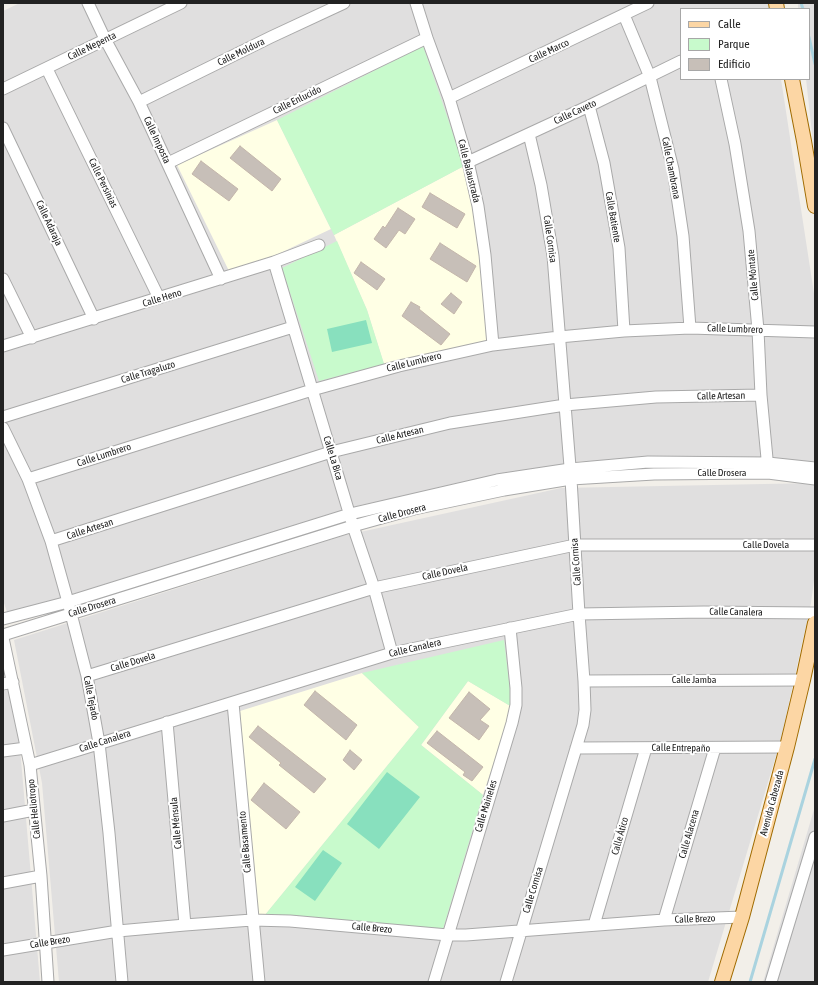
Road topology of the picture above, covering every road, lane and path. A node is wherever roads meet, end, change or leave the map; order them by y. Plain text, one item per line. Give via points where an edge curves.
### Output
1 (88, 3) edge
2 (181, 3) edge
3 (344, 3) edge
4 (416, 3) edge
5 (648, 3) edge
6 (624, 15) junction
7 (426, 38) junction
8 (105, 40) junction
9 (680, 62) edge
10 (47, 69) junction
11 (650, 77) junction
12 (721, 80) edge
13 (792, 80) edge
14 (3, 89) edge
15 (449, 98) junction
16 (140, 102) junction
17 (589, 106) junction
18 (3, 128) edge
19 (529, 134) junction
20 (168, 162) junction
21 (468, 162) junction
22 (815, 206) edge
23 (319, 245) dead end
24 (274, 262) junction
25 (3, 279) edge
26 (221, 279) junction
27 (160, 298) junction
28 (94, 319) junction
29 (293, 327) junction
30 (690, 328) junction
31 (758, 330) junction
32 (624, 331) junction
33 (815, 332) edge
34 (559, 336) junction
35 (32, 338) junction
36 (494, 345) junction
37 (3, 346) edge
38 (312, 390) junction
39 (761, 395) junction
40 (565, 405) junction
41 (3, 417) edge
42 (3, 428) edge
43 (331, 452) junction
44 (768, 468) junction
45 (815, 468) edge
46 (570, 474) junction
47 (28, 479) junction
48 (815, 479) edge
49 (350, 514) junction
50 (353, 526) junction
51 (51, 541) junction
52 (574, 545) junction
53 (815, 545) edge
54 (374, 588) junction
55 (68, 602) junction
56 (815, 612) edge
57 (70, 614) junction
58 (579, 614) junction
59 (3, 619) edge
60 (815, 623) edge
61 (510, 628) junction
62 (3, 635) edge
63 (3, 638) edge
64 (392, 653) junction
65 (86, 676) junction
66 (803, 680) junction
67 (584, 681) junction
68 (8, 683) edge
69 (233, 703) junction
70 (167, 722) junction
71 (100, 743) junction
72 (787, 747) junction
73 (26, 748) junction
74 (576, 748) junction
75 (646, 748) junction
76 (715, 748) junction
77 (3, 751) edge
78 (30, 765) junction
79 (34, 810) junction
80 (3, 816) edge
81 (815, 837) edge
82 (41, 876) junction
83 (3, 883) edge
84 (742, 917) junction
85 (252, 920) junction
86 (664, 920) junction
87 (185, 925) junction
88 (594, 925) junction
89 (520, 930) junction
90 (118, 931) junction
91 (448, 935) junction
92 (46, 943) junction
93 (3, 950) edge
94 (48, 982) edge
95 (122, 982) edge
96 (259, 982) edge
97 (434, 982) edge
98 (506, 982) edge
99 (722, 982) edge
100 (771, 982) edge

1 - 8 street, Calle Imposta
2 - 8 street, Calle Nepenta
3 - 16 street, Calle Moldura
4 - 7 street, Calle Balaustrada
5 - 6 street, Calle Marco
6 - 11 street, Calle Chambrana
6 - 15 street, Calle Marco
7 - 15 street, Calle Balaustrada
7 - 20 street, Calle Enlucido
8 - 10 street, Calle Nepenta
8 - 16 street, Calle Imposta
9 - 11 street, Calle Caveto
10 - 14 street, Calle Nepenta
10 - 27 street, Calle Persinias
11 - 17 street, Calle Caveto
11 - 30 street, Calle Chambrana via 672,169 683,236
12 - 31 street, Calle Móntate via 749,231
13 - 22 main road
15 - 21 street, Calle Balaustrada
16 - 20 street, Calle Imposta
17 - 19 street, Calle Caveto
17 - 32 street, Calle Batiente via 604,163 619,248
18 - 28 street, Calle Adaraja
19 - 21 street, Calle Caveto
19 - 34 street, Calle Cornisa via 553,256
20 - 26 street, Calle Imposta
21 - 36 street, Calle Balaustrada via 485,255
23 - 24 street, Calle Heno
24 - 26 street, Calle Heno
24 - 29 street, Calle La Bica
25 - 35 street
26 - 27 street, Calle Heno
27 - 28 street, Calle Heno
28 - 35 street, Calle Heno
29 - 38 street, Calle La Bica
29 - 41 street, Calle Tragaluzo
30 - 31 street, Calle Lumbrero
30 - 32 street, Calle Lumbrero
31 - 33 street, Calle Lumbrero
31 - 39 street, Calle Móntate
32 - 34 street, Calle Lumbrero
34 - 36 street, Calle Lumbrero
34 - 40 street, Calle Cornisa
35 - 37 street, Calle Heno
36 - 38 street, Calle Lumbrero via 399,366
38 - 43 street, Calle La Bica
38 - 47 street, Calle Lumbrero
39 - 40 street, Calle Artesan via 656,397
39 - 44 street, Calle Móntate
40 - 43 street, Calle Artesan via 450,423
40 - 46 street, Calle Cornisa
42 - 47 street, Calle Tejado
43 - 49 street, Calle La Bica
43 - 51 street, Calle Artesan
44 - 45 street, Calle Drosera
44 - 46 street, Calle Drosera via 648,462
44 - 48 street, Calle Drosera
46 - 49 street, Calle Drosera via 497,480
46 - 50 street, Calle Drosera via 414,508
46 - 52 street, Calle Cornisa
47 - 51 street, Calle Tejado
49 - 50 street, Calle La Bica
49 - 55 street, Calle Drosera
50 - 54 street, Calle La Bica
50 - 57 street, Calle Drosera
51 - 55 street, Calle Tejado
52 - 53 street, Calle Dovela
52 - 54 street, Calle Dovela
52 - 58 street, Calle Cornisa
54 - 64 street, Calle La Bica
54 - 65 street, Calle Dovela
55 - 57 street, Calle Tejado
55 - 59 street, Calle Drosera
56 - 58 street, Calle Canalera
57 - 62 street, Calle Drosera
57 - 65 street, Calle Tejado
58 - 61 street, Calle Canalera
58 - 67 street, Calle Cornisa
60 - 66 main road, Avenida Cabezada
61 - 64 street, Calle Canalera
61 - 91 street, Calle Maineles via 516,705
63 - 68 street, Calle Heliotropo
64 - 69 street, Calle Canalera
65 - 71 street, Calle Tejado
66 - 67 street, Calle Jamba
66 - 72 main road, Avenida Cabezada
67 - 74 street, Calle Cornisa via 585,710
68 - 73 street, Calle Heliotropo
69 - 70 street, Calle Canalera
69 - 85 street, Calle Basamento
70 - 71 street, Calle Canalera
70 - 87 street, Calle Ménsula
71 - 78 street, Calle Canalera
71 - 90 street, Calle Tejado
72 - 76 street, Calle Entrepaño
72 - 84 main road, Avenida Cabezada
73 - 77 street
73 - 78 street, Calle Heliotropo
74 - 75 street, Calle Entrepaño
74 - 89 street, Calle Cornisa
75 - 76 street, Calle Entrepaño
75 - 88 street, Calle Ático
76 - 86 street, Calle Alacena
78 - 79 street, Calle Heliotropo
79 - 80 street
79 - 82 street, Calle Heliotropo
81 - 100 street
82 - 83 street
82 - 92 street, Calle Heliotropo
84 - 86 street, Calle Brezo
84 - 99 main road, Avenida Cabezada
85 - 87 street, Calle Brezo
85 - 91 street, Calle Brezo
85 - 96 street, Calle Basamento
86 - 88 street, Calle Brezo
87 - 90 street, Calle Brezo
88 - 89 street, Calle Brezo
89 - 91 street, Calle Brezo
89 - 98 street, Calle Cornisa
90 - 92 street, Calle Brezo
90 - 95 street, Calle Tejado
91 - 97 street, Calle Maineles
92 - 93 street, Calle Brezo
92 - 94 street, Calle Heliotropo

